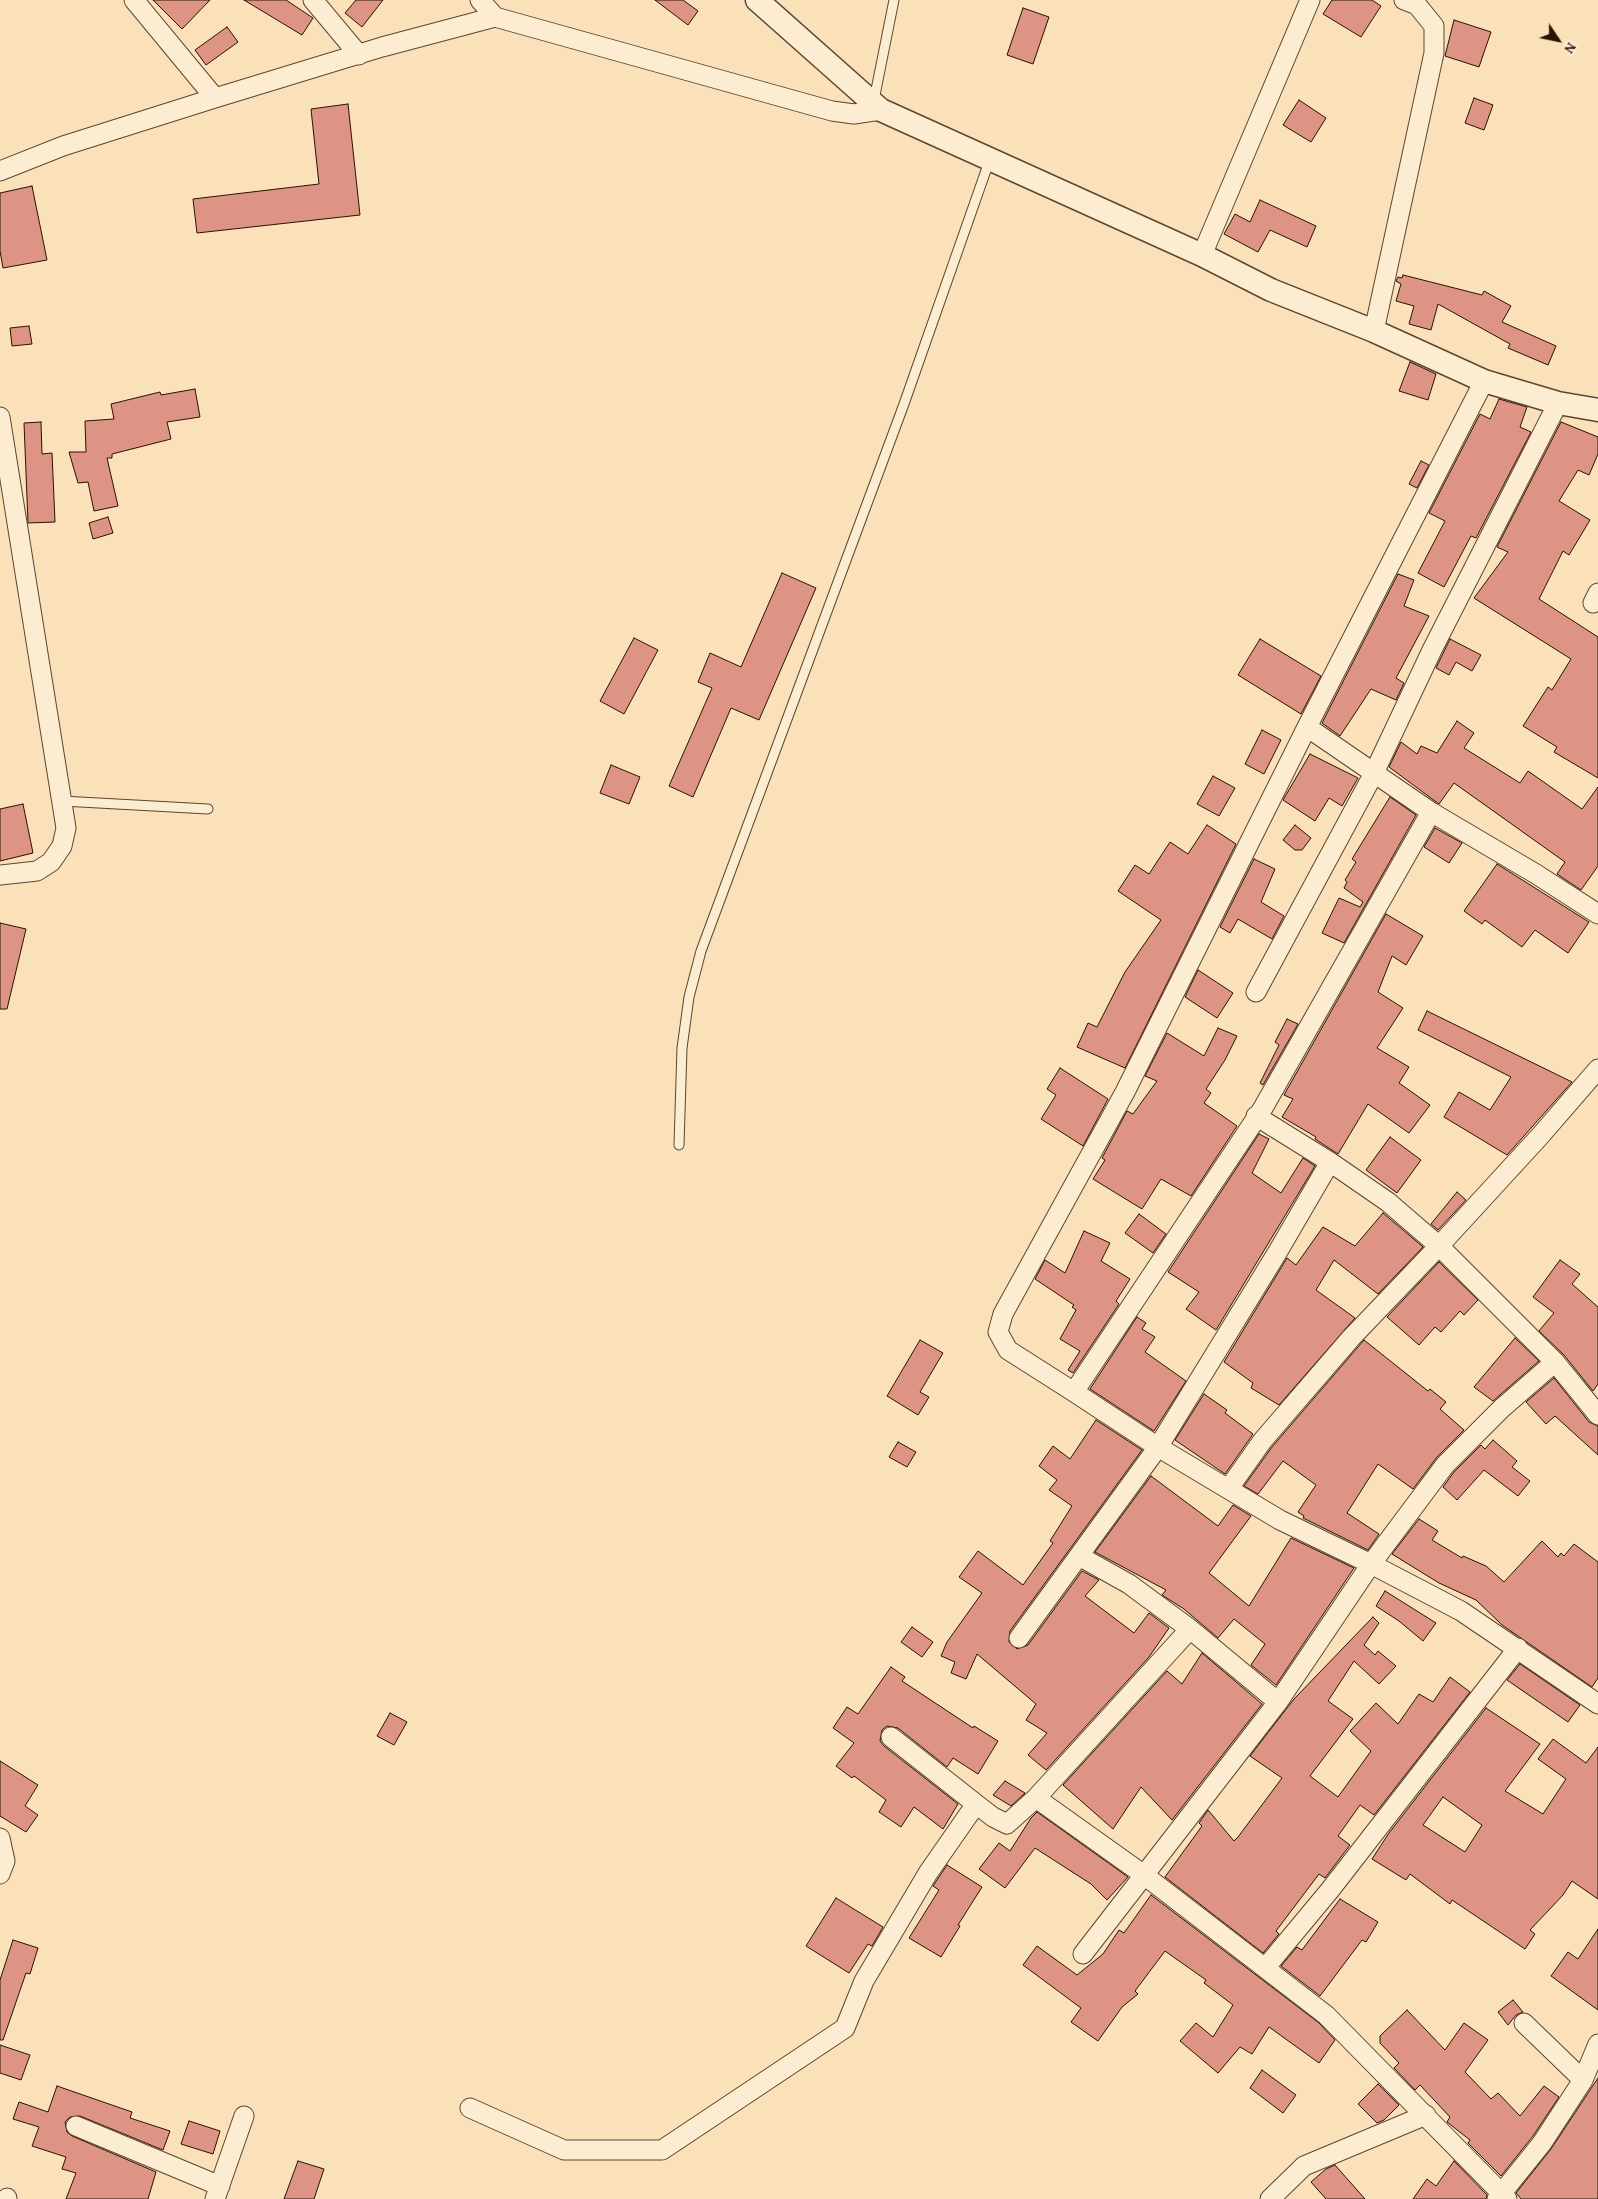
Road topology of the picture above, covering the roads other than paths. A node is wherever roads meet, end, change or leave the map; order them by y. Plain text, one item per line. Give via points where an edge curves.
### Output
1 (134, 0) edge
2 (313, 0) edge
3 (480, 0) edge
4 (757, 0) edge
5 (894, 0) edge
6 (1310, 0) edge
7 (1404, 0) edge
8 (494, 17) junction
9 (359, 55) junction
10 (215, 98) junction
11 (877, 107) junction
12 (990, 159) junction
13 (0, 171) edge
14 (1202, 255) junction
15 (1374, 331) junction
16 (1484, 381) junction
17 (1558, 403) junction
18 (1598, 410) edge
19 (0, 417) edge
20 (1307, 727) junction
21 (1374, 773) junction
22 (62, 801) junction
23 (208, 809) dead end
24 (1432, 812) junction
25 (0, 875) edge
26 (1598, 914) edge
27 (1256, 992) dead end
28 (1598, 1069) edge
29 (1256, 1116) junction
30 (679, 1145) dead end
31 (1330, 1162) junction
32 (1439, 1246) junction
33 (1555, 1362) junction
34 (1074, 1392) junction
35 (1598, 1415) edge
36 (1158, 1447) junction
37 (1229, 1488) junction
38 (1078, 1556) junction
39 (1371, 1564) junction
40 (1190, 1629) junction
41 (1019, 1638) dead end
42 (1518, 1648) junction
43 (1278, 1702) junction
44 (1598, 1704) edge
45 (891, 1737) dead end
46 (1036, 1798) junction
47 (976, 1804) junction
48 (0, 1838) edge
49 (0, 1874) edge
50 (1144, 1875) junction
51 (1083, 1954) dead end
52 (1266, 1967) junction
53 (1524, 2023) dead end
54 (1598, 2044) edge
55 (1583, 2080) junction
56 (470, 2108) dead end
57 (244, 2116) dead end
58 (1426, 2116) junction
59 (76, 2126) dead end
60 (218, 2193) edge
61 (1502, 2197) edge
62 (1270, 2199) edge

1 - 10 street
2 - 9 street
3 - 8 street
4 - 11 street
5 - 11 lane
6 - 14 street
7 - 15 street via 1418,5 1434,26 1434,53
8 - 9 street
8 - 11 street via 832,111 854,114
9 - 10 street
10 - 13 street via 63,146
11 - 12 street
12 - 14 street
12 - 30 lane via 904,404 701,951 689,997 682,1048
14 - 15 street via 1272,290
15 - 16 street
16 - 17 street
16 - 20 street
17 - 18 street
17 - 21 street via 1432,650
19 - 22 street
20 - 21 street
20 - 34 street via 1125,1092 1003,1314 998,1332 1008,1350
21 - 24 street
21 - 27 street
22 - 23 lane
22 - 25 street via 66,828 62,846 51,862 37,872
24 - 26 street
24 - 29 street
28 - 32 street
29 - 31 street
29 - 34 street
31 - 32 street via 1388,1202
31 - 36 street
32 - 33 street
32 - 37 street via 1351,1338 1263,1440
33 - 35 street
33 - 39 street via 1502,1408 1445,1465
34 - 36 street
36 - 37 street
36 - 38 street
37 - 39 street via 1280,1520
38 - 40 street via 1129,1584
38 - 41 street
39 - 42 street via 1461,1610
39 - 43 street
40 - 43 street
40 - 46 street
42 - 44 street
42 - 52 street
43 - 50 street
45 - 47 street
46 - 47 street via 1007,1824
46 - 50 street
47 - 56 street via 928,1873 864,1981 845,2028 662,2150 564,2150
48 - 49 street via 5,1861
50 - 51 street
50 - 52 street
52 - 58 street via 1326,2015
53 - 55 street
54 - 55 street
55 - 61 street
57 - 60 street
58 - 61 street
58 - 62 street via 1304,2166
59 - 60 street

